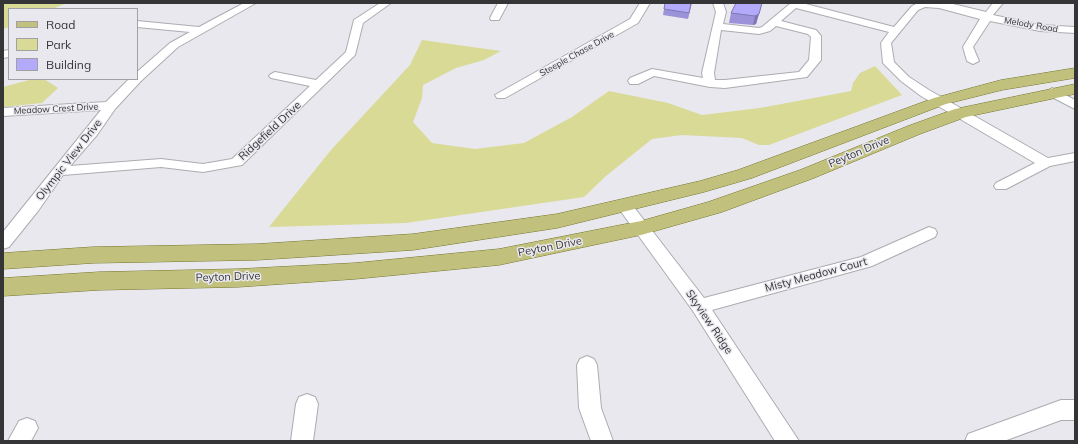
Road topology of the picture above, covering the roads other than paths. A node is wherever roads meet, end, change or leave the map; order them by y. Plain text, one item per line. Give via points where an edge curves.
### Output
1 (251, 3) edge
2 (386, 3) edge
3 (502, 3) edge
4 (642, 3) edge
5 (718, 3) edge
6 (927, 3) edge
7 (998, 3) edge
8 (796, 4) edge
9 (987, 17) junction
10 (495, 18) dead end
11 (775, 22) junction
12 (138, 24) edge
13 (717, 26) junction
14 (199, 30) junction
15 (1075, 30) edge
16 (896, 31) junction
17 (973, 61) dead end
18 (1075, 73) edge
19 (275, 76) dead end
20 (138, 78) edge
21 (136, 80) edge
22 (634, 80) dead end
23 (710, 83) junction
24 (319, 84) junction
25 (1075, 90) edge
26 (1052, 92) junction
27 (501, 95) dead end
28 (940, 101) junction
29 (1075, 105) edge
30 (110, 106) junction
31 (3, 112) edge
32 (961, 113) junction
33 (1075, 157) edge
34 (1046, 163) junction
35 (58, 171) junction
36 (1001, 186) dead end
37 (625, 206) junction
38 (641, 228) junction
39 (929, 233) dead end
40 (3, 243) edge
41 (3, 261) edge
42 (3, 287) edge
43 (700, 306) junction
44 (588, 365) dead end
45 (307, 404) dead end
46 (1075, 410) edge
47 (302, 441) edge
48 (602, 441) edge
49 (788, 441) edge
50 (976, 441) edge

1 - 14 street, Olympic View Drive
2 - 24 street, Ridgefield Drive via 358,22 351,53
3 - 10 street
4 - 27 street, Steeple Chase Drive via 634,21
5 - 13 street via 721,12
6 - 9 street, Melody Road via 949,6
6 - 16 street via 915,8
7 - 9 street
8 - 11 street
8 - 16 street
9 - 15 street, Melody Road via 1040,28
9 - 17 street via 968,47
11 - 13 street via 763,31
11 - 23 street via 812,32 816,36 816,56 806,73 791,78
12 - 14 street
13 - 23 street via 708,73
14 - 20 street, Olympic View Drive via 174,45
16 - 28 street via 886,44 889,63 905,79
18 - 28 main road, Peyton Drive via 1001,85
19 - 24 street
21 - 30 street, Olympic View Drive
22 - 23 street via 652,72
24 - 35 street, Ridgefield Drive via 237,162 203,168 161,163
25 - 26 main road, Peyton Drive
26 - 29 street
26 - 32 main road, Peyton Drive
28 - 32 street
28 - 37 main road, Peyton Drive via 745,174
30 - 31 street, Meadow Crest Drive
30 - 35 street, Olympic View Drive via 92,132
32 - 34 street
32 - 38 main road, Peyton Drive via 807,174 715,207
33 - 34 street
34 - 36 street
35 - 40 street, Olympic View Drive
37 - 38 street, Skyview Ridge
37 - 41 main road, Peyton Drive via 557,221 413,242 257,252
38 - 42 main road, Peyton Drive via 498,257 420,266 245,277 99,281
38 - 43 street, Skyview Ridge
39 - 43 street, Misty Meadow Court via 866,262
43 - 49 street, Skyview Ridge
44 - 48 street via 590,408
45 - 47 street
46 - 50 street via 1060,410

